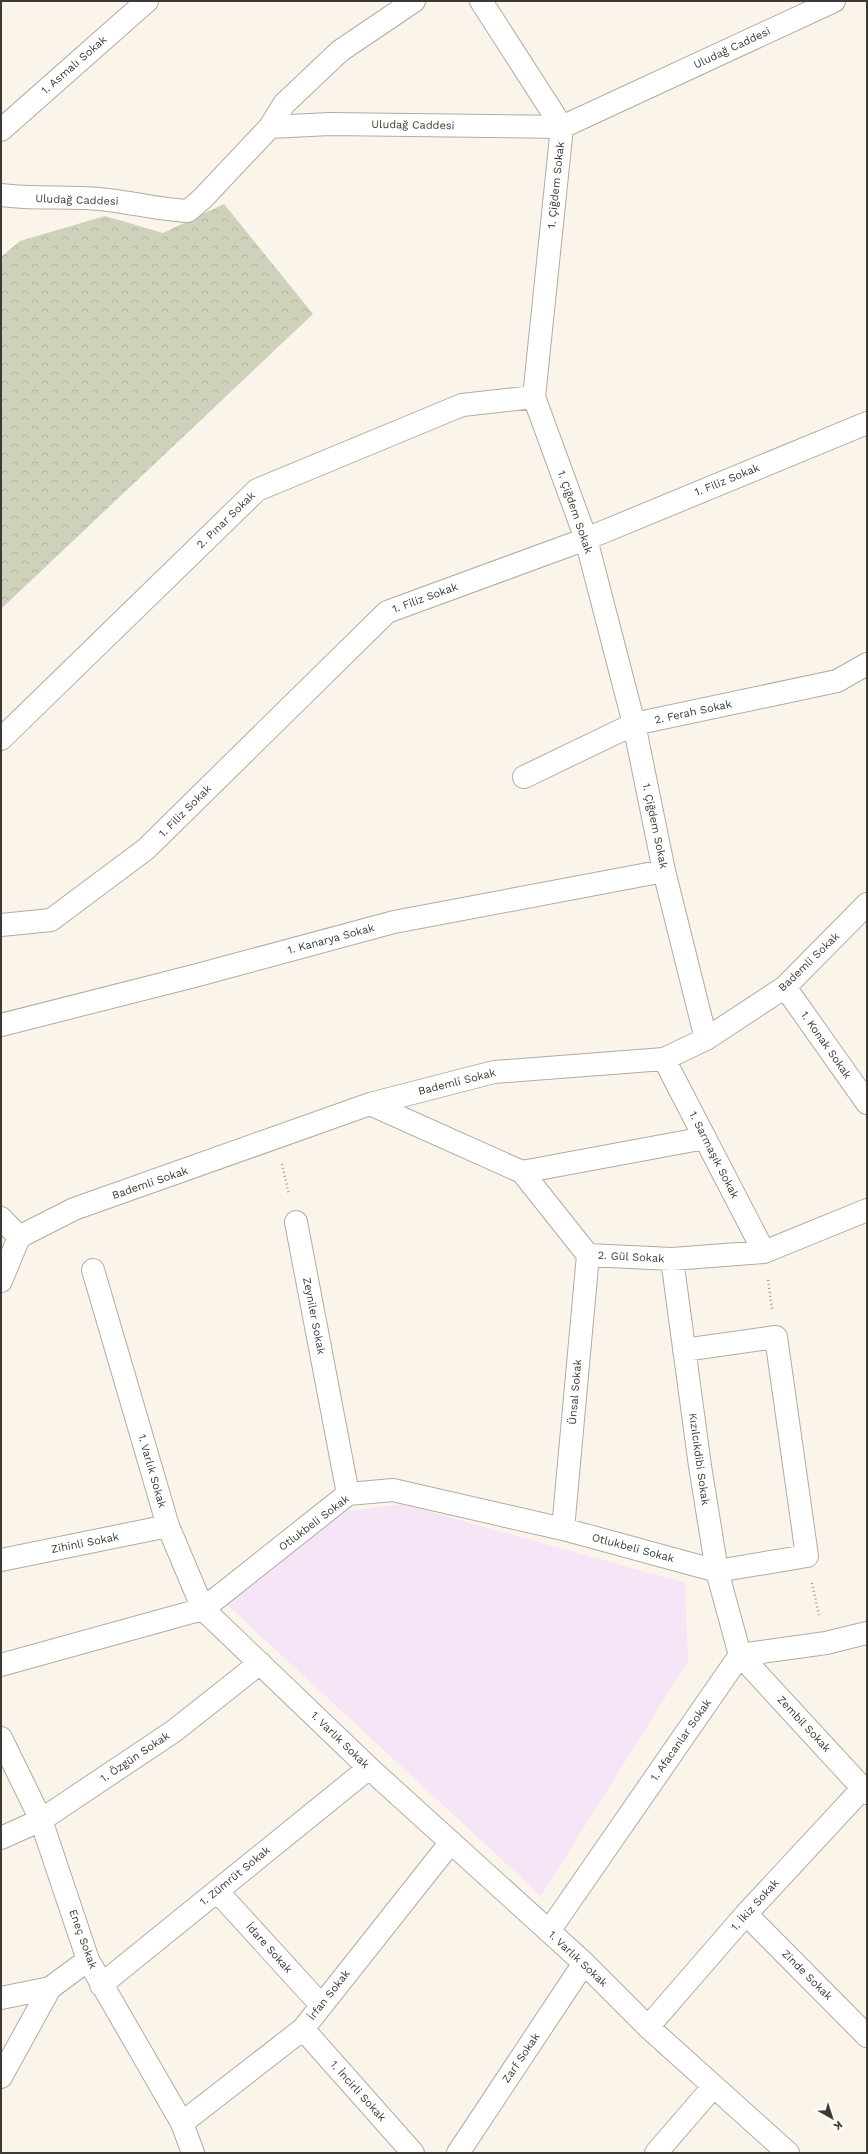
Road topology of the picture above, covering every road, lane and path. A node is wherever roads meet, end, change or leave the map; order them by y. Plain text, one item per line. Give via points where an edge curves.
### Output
1 (147, 1) edge
2 (414, 1) edge
3 (481, 1) edge
4 (834, 1) edge
5 (270, 127) junction
6 (562, 127) junction
7 (1, 130) edge
8 (1, 195) edge
9 (534, 397) junction
10 (867, 423) edge
11 (586, 539) junction
12 (867, 664) edge
13 (634, 724) junction
14 (1, 740) edge
15 (524, 777) dead end
16 (664, 871) junction
17 (867, 904) edge
18 (1, 925) edge
19 (785, 987) junction
20 (1, 1025) edge
21 (706, 1039) junction
22 (664, 1059) junction
23 (867, 1103) edge
24 (370, 1104) junction
25 (276, 1138) junction
26 (705, 1138) junction
27 (522, 1172) junction
28 (867, 1210) edge
29 (1, 1218) edge
30 (296, 1222) joint
31 (19, 1237) junction
32 (764, 1252) junction
33 (588, 1255) junction
34 (672, 1259) junction
35 (93, 1270) dead end
36 (1, 1281) edge
37 (776, 1337) junction
38 (684, 1350) junction
39 (348, 1494) junction
40 (168, 1526) junction
41 (563, 1530) junction
42 (807, 1556) junction
43 (1, 1560) edge
44 (717, 1571) junction
45 (203, 1609) junction
46 (867, 1634) edge
47 (826, 1643) junction
48 (740, 1655) junction
49 (260, 1663) junction
50 (1, 1666) edge
51 (1, 1738) edge
52 (369, 1768) junction
53 (866, 1789) edge
54 (41, 1820) junction
55 (1, 1838) edge
56 (451, 1842) junction
57 (217, 1891) junction
58 (746, 1914) junction
59 (549, 1931) junction
60 (88, 1960) junction
61 (584, 1963) junction
62 (101, 1985) junction
63 (50, 1988) junction
64 (1, 1998) edge
65 (321, 2005) junction
66 (648, 2027) junction
67 (303, 2029) junction
68 (867, 2036) edge
69 (1, 2077) edge
70 (713, 2087) junction
71 (182, 2123) junction
72 (193, 2153) edge
73 (413, 2153) edge
74 (458, 2153) edge
75 (656, 2153) edge
76 (788, 2153) edge

1 - 7 street, 1. Asmalı Sokak
2 - 5 street via 340,51 284,104
3 - 6 street, 1. Çiğdem Sokak
4 - 6 street, Uludağ Caddesi
5 - 6 street, Uludağ Caddesi via 330,124
5 - 8 street, Uludağ Caddesi via 188,211 107,200 27,199
6 - 9 street, 1. Çiğdem Sokak
9 - 11 street, 1. Çiğdem Sokak
9 - 14 street, 2. Pınar Sokak via 462,405 257,490
10 - 11 street, 1. Filiz Sokak
11 - 13 street, 1. Çiğdem Sokak
11 - 18 street, 1. Filiz Sokak via 387,612 146,849 51,920
12 - 13 street, 2. Ferah Sokak via 837,681
13 - 15 street, 2. Ferah Sokak
13 - 16 street, 1. Çiğdem Sokak
16 - 20 street, 1. Kanarya Sokak via 394,922
16 - 21 street, 1. Çiğdem Sokak
17 - 19 street, Bademli Sokak
19 - 21 street, Bademli Sokak
19 - 23 street, 1. Konak Sokak
21 - 22 street, Bademli Sokak
22 - 24 street, Bademli Sokak via 494,1072
22 - 26 street, 1. Sarmaşık Sokak
24 - 25 street, Bademli Sokak
24 - 27 street, 2. Gül Sokak
25 - 30 path
25 - 31 street, Bademli Sokak via 74,1209
26 - 27 street
26 - 32 street, 1. Sarmaşık Sokak
27 - 33 street, 2. Gül Sokak
28 - 32 street, 2. Gül Sokak
29 - 31 street
30 - 39 street, Zeyniler Sokak
31 - 36 street
32 - 34 street, 2. Gül Sokak
32 - 37 path
33 - 34 street, 2. Gül Sokak
33 - 41 street, Ünsal Sokak
34 - 38 street, Kızılcıkdibi Sokak
35 - 40 street, 1. Varlık Sokak
37 - 38 street
37 - 42 street
38 - 44 street, Kızılcıkdibi Sokak
39 - 41 street, Otlukbeli Sokak via 393,1490
39 - 45 street, Otlukbeli Sokak
40 - 43 street, Zihinli Sokak
40 - 45 street, 1. Varlık Sokak
41 - 44 street, Otlukbeli Sokak
42 - 44 street
42 - 47 path
44 - 48 street, Kızılcıkdibi Sokak
45 - 49 street, 1. Varlık Sokak
45 - 50 street, Otlukbeli Sokak
46 - 47 street
47 - 48 street
48 - 53 street, Zembil Sokak
48 - 59 street, 1. Afacanlar Sokak
49 - 52 street, 1. Varlık Sokak
49 - 54 street, 1. Özgün Sokak via 174,1731
51 - 54 street, Eneç Sokak
52 - 56 street, 1. Varlık Sokak
52 - 57 street, 1. Zümrüt Sokak
53 - 58 street, 1. İkiz Sokak
54 - 55 street, 1. Özgün Sokak
54 - 60 street, Eneç Sokak
56 - 59 street, 1. Varlık Sokak
56 - 65 street, İrfan Sokak
57 - 62 street, 1. Zümrüt Sokak
57 - 65 street, İdare Sokak
58 - 66 street, 1. İkiz Sokak
58 - 68 street, Zinde Sokak
59 - 61 street, 1. Varlık Sokak
60 - 62 street, Eneç Sokak
60 - 63 street
61 - 66 street, 1. Varlık Sokak
61 - 74 street, Zarf Sokak
62 - 71 street, Eneç Sokak
63 - 64 street
63 - 69 street
65 - 67 street, İrfan Sokak
66 - 70 street, 1. Varlık Sokak
67 - 71 street, İrfan Sokak
67 - 73 street, 1. İncirli Sokak
70 - 75 street
70 - 76 street, 1. Varlık Sokak
71 - 72 street, Eneç Sokak

